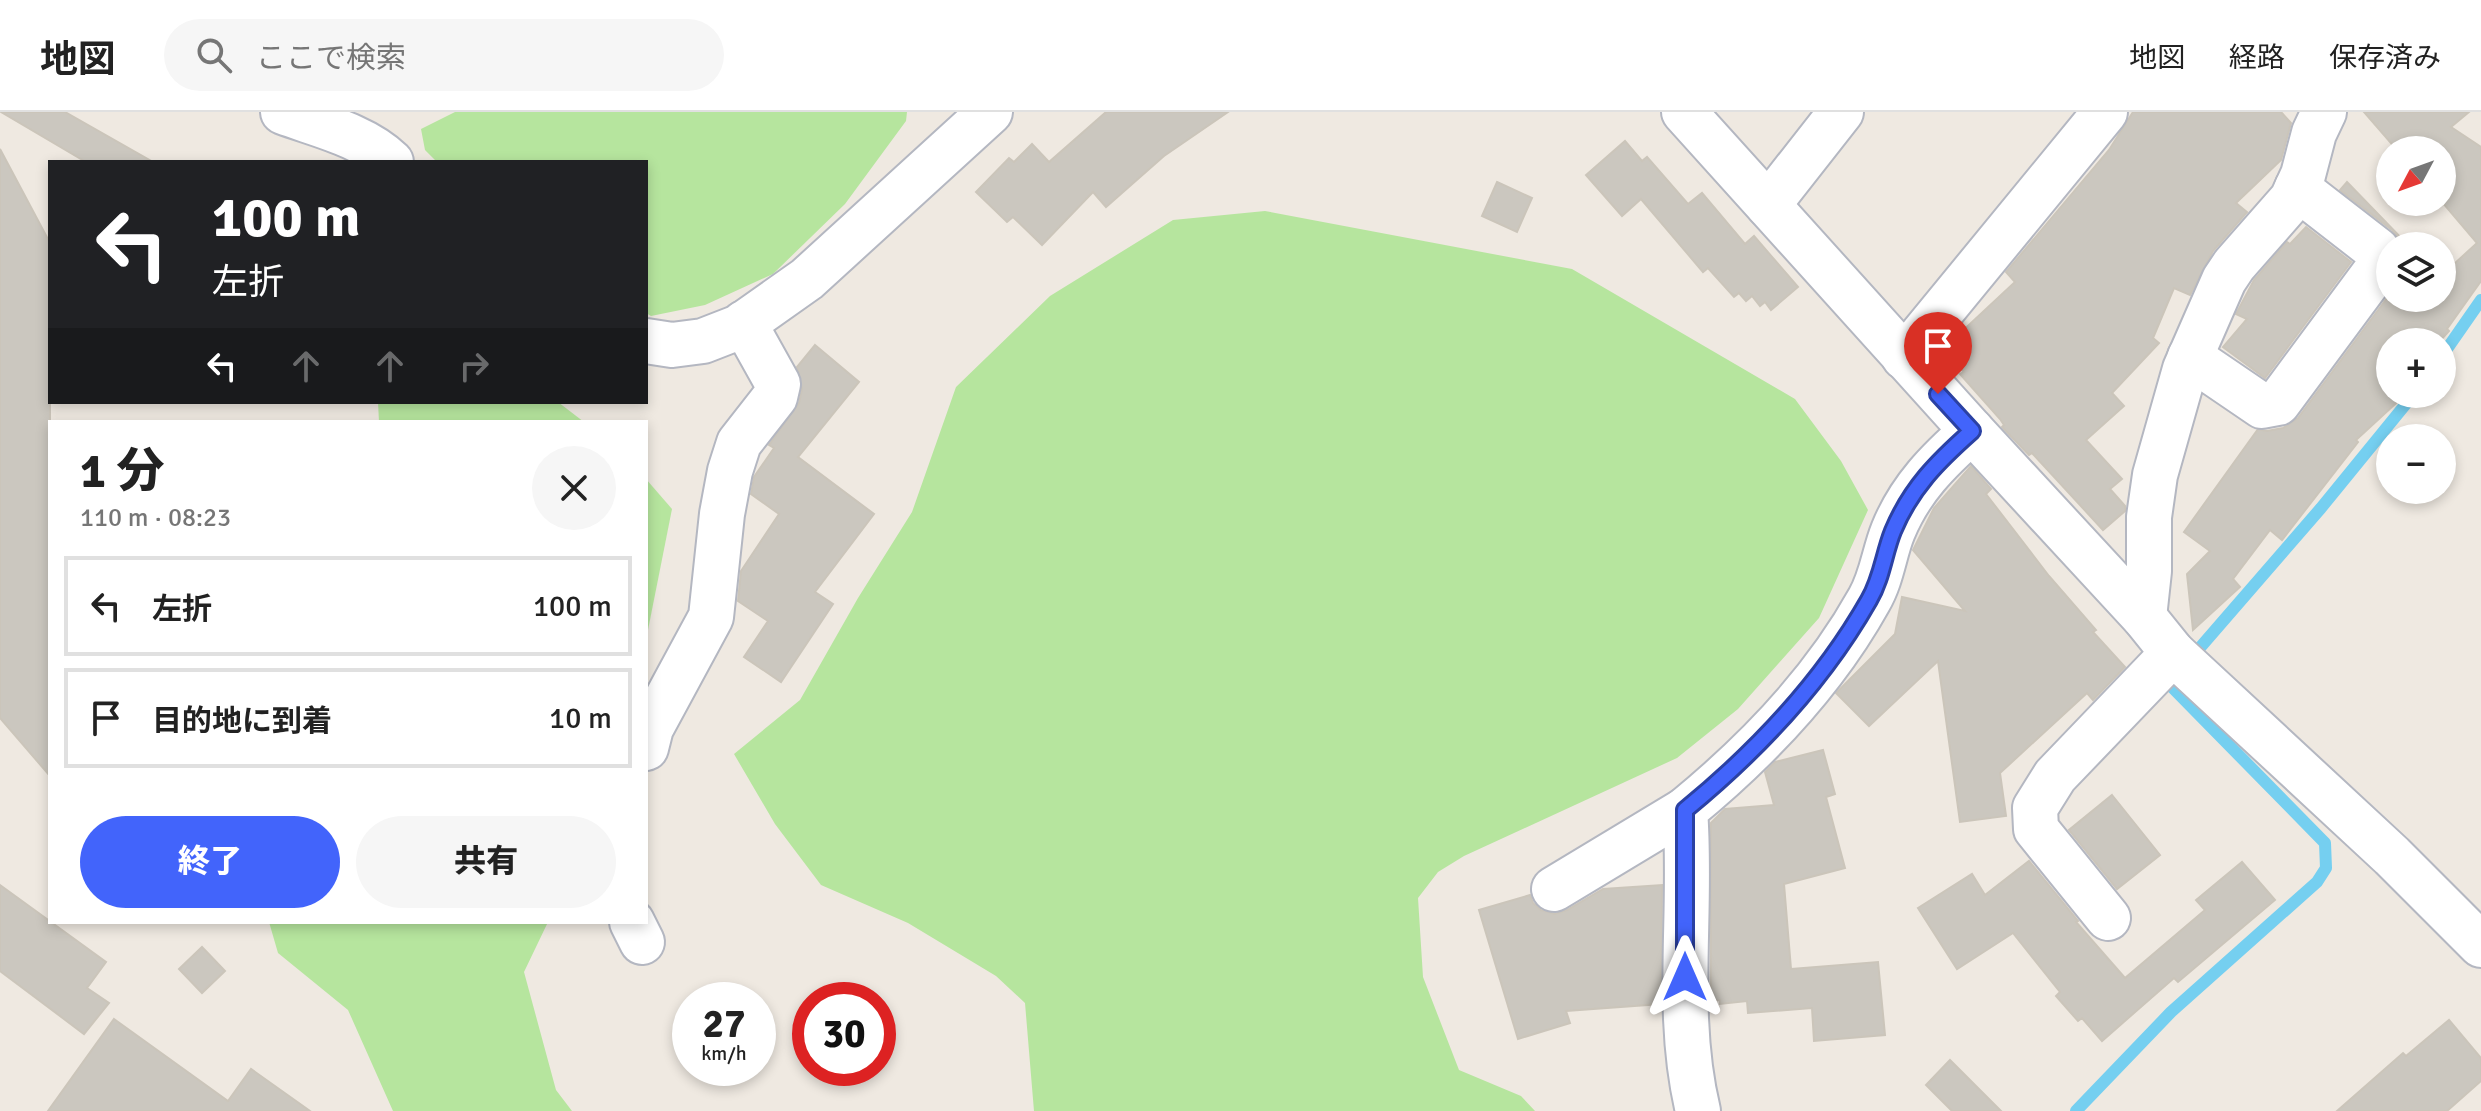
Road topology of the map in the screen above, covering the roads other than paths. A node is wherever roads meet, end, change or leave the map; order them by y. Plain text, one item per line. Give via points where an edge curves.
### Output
1 (283, 112) edge
2 (990, 112) edge
3 (1684, 112) edge
4 (1841, 112) edge
5 (2105, 112) edge
6 (2324, 112) edge
7 (389, 160) edge
8 (2297, 188) junction
9 (1768, 205) junction
10 (744, 323) junction
11 (648, 341) edge
12 (1904, 357) junction
13 (2190, 357) junction
14 (1972, 431) junction
15 (2144, 617) junction
16 (2173, 653) junction
17 (648, 740) edge
18 (1685, 810) junction
19 (1554, 889) dead end
20 (2108, 918) dead end
21 (2481, 945) edge
22 (1698, 1111) edge

1 - 7 street via 350,137
2 - 10 street via 807,279
3 - 9 street
4 - 9 street
5 - 12 street
6 - 8 street
8 - 13 street via 2224,280
8 - 13 street via 2377,250 2381,264 2278,403 2262,406
9 - 12 street
10 - 11 street via 703,341
10 - 17 street via 778,384 775,397 739,443 730,471 711,617
12 - 14 street
13 - 15 street via 2155,475
14 - 15 street
14 - 18 street via 1908,497 1872,596 1815,682
15 - 16 street
16 - 20 street via 2055,776 2035,808 2036,829
16 - 21 street
18 - 19 street
18 - 22 street via 1686,1026

